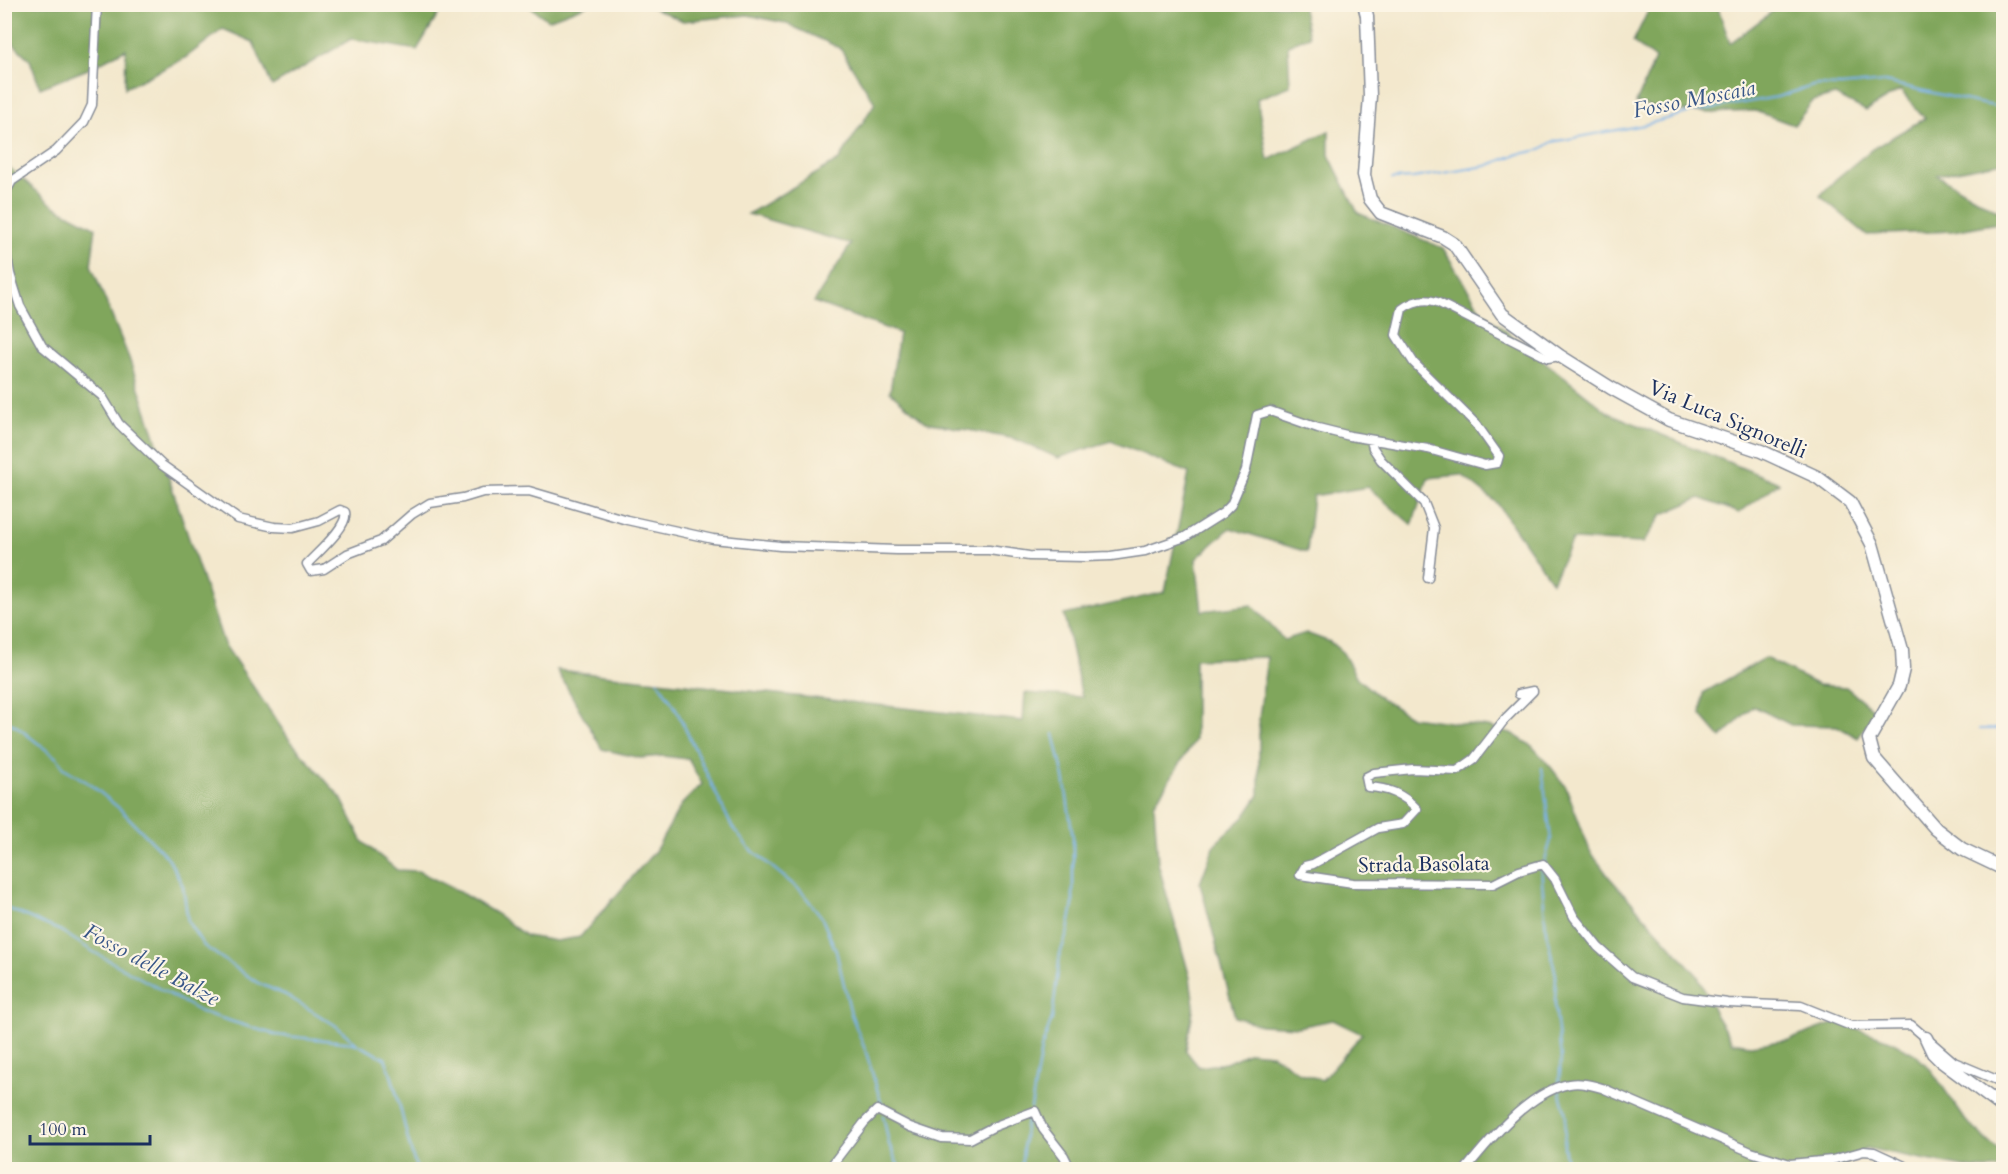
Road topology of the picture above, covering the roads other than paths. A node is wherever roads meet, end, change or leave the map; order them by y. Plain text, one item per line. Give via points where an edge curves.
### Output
1 (97, 4) edge
2 (1364, 4) edge
3 (8, 181) edge
4 (4, 195) edge
5 (4, 240) edge
6 (1560, 356) junction
7 (1371, 441) junction
8 (1428, 578) dead end
9 (1519, 694) dead end
10 (2004, 869) edge
11 (1926, 1038) junction
12 (2004, 1083) edge
13 (2004, 1108) edge
14 (828, 1170) edge
15 (1071, 1170) edge
16 (1465, 1170) edge
17 (1913, 1170) edge

1 - 3 street via 92,105 84,122 56,151
2 - 6 main road, Via Luca Signorelli via 1371,96 1364,176 1370,199 1381,213 1454,244 1502,314
3 - 4 street
5 - 7 street via 20,306 42,346 102,396 119,424 162,465 238,519 293,528 340,510 345,512 339,529 307,564 311,571 324,569 347,554 381,541 430,503 483,492 529,491 713,540 780,546 1111,556 1145,551 1185,537 1223,513 1231,505 1246,470 1254,422 1262,412 1270,411
6 - 7 street via 1548,358 1437,302 1411,303 1402,309 1396,335 1414,363 1477,425 1499,460 1485,465 1428,449
6 - 10 main road, Via Luca Signorelli via 1669,420 1761,451 1817,477 1850,502 1872,544 1902,651 1899,686 1869,739 1874,758 1936,829 1962,849
7 - 8 street via 1381,460 1424,503 1434,528
9 - 11 street, Strada Basolata via 1533,691 1474,759 1457,771 1413,769 1366,777 1368,787 1395,792 1417,808 1403,824 1378,828 1305,866 1300,875 1353,883 1494,884 1530,866 1543,864 1574,917 1598,947 1632,976 1683,997 1801,1006 1851,1026 1911,1025
11 - 12 street, Strada Basolata via 1954,1062
11 - 13 main road via 1941,1061
14 - 15 street via 877,1110 942,1138 970,1139 1035,1111
16 - 17 street via 1523,1108 1551,1091 1586,1083 1782,1162 1800,1165 1864,1151

